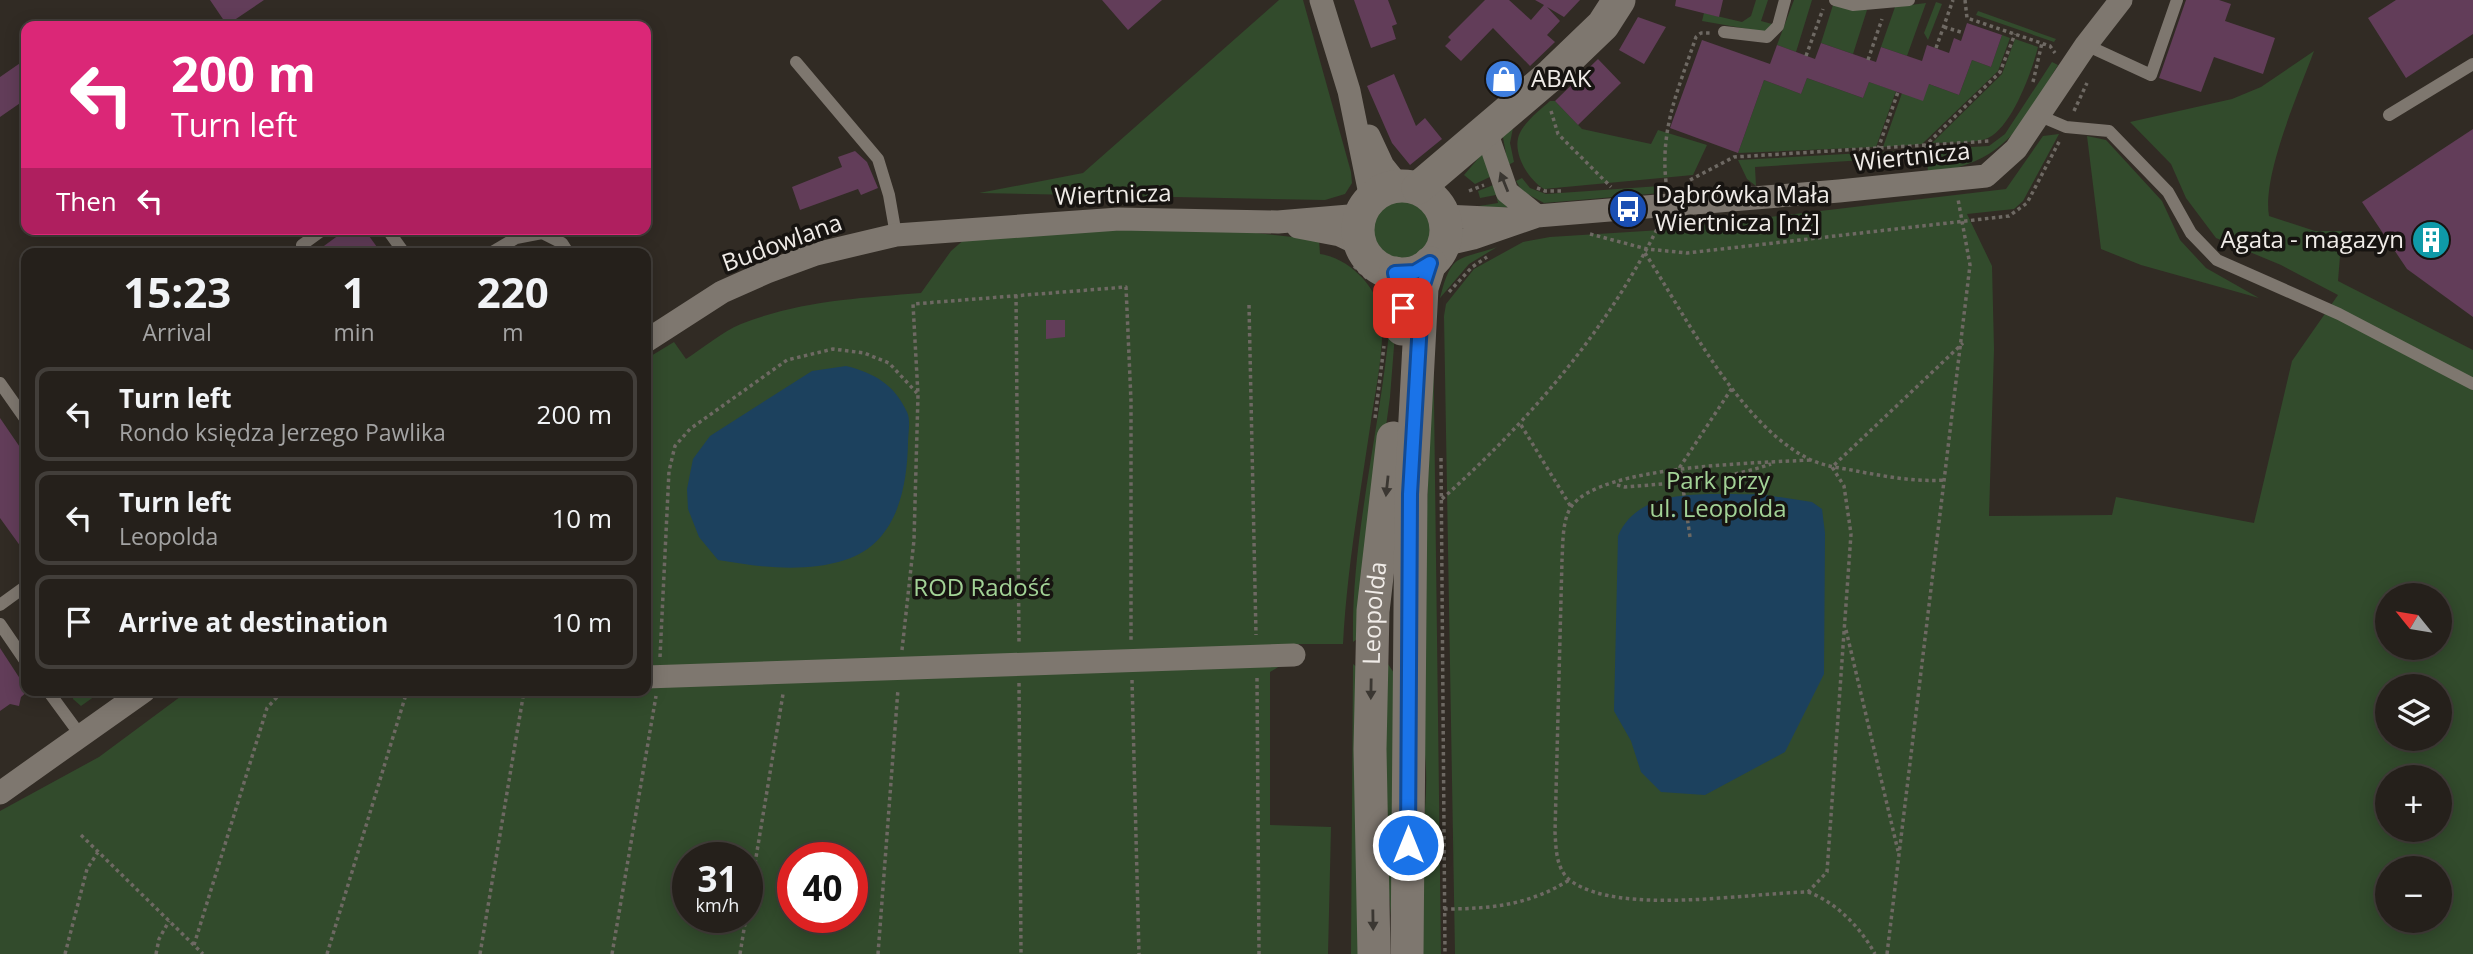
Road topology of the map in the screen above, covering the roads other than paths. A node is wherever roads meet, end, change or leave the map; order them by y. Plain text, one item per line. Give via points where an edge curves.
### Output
1 (1321, 0) edge
2 (1619, 0) edge
3 (1785, 0) edge
4 (1836, 0) edge
5 (1909, 0) edge
6 (2121, 0) edge
7 (2177, 0) edge
8 (1724, 32) road end
9 (2086, 45) junction
10 (796, 62) dead end
11 (2473, 64) edge
12 (2040, 116) junction
13 (2389, 116) dead end
14 (1495, 127) junction
15 (1530, 217) junction
16 (1401, 222) junction
17 (949, 229) joint
18 (316, 235) edge
19 (532, 235) edge
20 (546, 235) edge
21 (895, 235) junction
22 (302, 245) dead end
23 (499, 248) edge
24 (565, 248) edge
25 (1385, 280) junction
26 (651, 338) edge
27 (0, 383) edge
28 (2473, 384) edge
29 (21, 413) edge
30 (21, 590) edge
31 (0, 605) edge
32 (0, 624) edge
33 (1372, 652) junction
34 (1409, 652) junction
35 (21, 655) edge
36 (1294, 655) dead end
37 (653, 677) edge
38 (52, 696) edge
39 (137, 696) edge
40 (81, 736) junction
41 (0, 793) edge
42 (1374, 954) edge
43 (1407, 954) edge

1 - 16 street via 1349,91 1383,166
2 - 14 street via 1603,25
3 - 8 lane via 1777,26 1767,37
4 - 5 lane via 1853,5
6 - 9 street, Wiertnicza
7 - 9 lane via 2151,75
9 - 12 street, Wiertnicza
10 - 21 lane via 878,159
11 - 13 lane
12 - 15 street, Wiertnicza via 2016,149 1986,176
12 - 28 lane via 2066,127 2109,131 2168,192 2191,233 2217,260 2339,314
15 -> 14 street via 1507,192
14 - 16 street
15 - 16 street, Wiertnicza via 1473,239
16 - 17 street, Wiertnicza via 1119,219
16 - 25 street via 1369,258 1381,268
16 - 25 street via 1415,272
16 - 34 street, Leopolda via 1423,282 1410,494
17 - 21 street, Budowlana
18 - 22 lane
19 - 23 lane
20 - 24 lane
21 - 26 street, Budowlana via 816,254 767,272 722,292
25 -> 33 street, Leopolda via 1402,300 1402,330
27 - 29 lane
30 - 31 lane
32 - 35 lane
33 - 34 street
33 -> 42 street, Leopolda
34 - 43 street, Leopolda
36 - 37 street
38 - 40 lane
39 - 40 street
40 - 41 street

